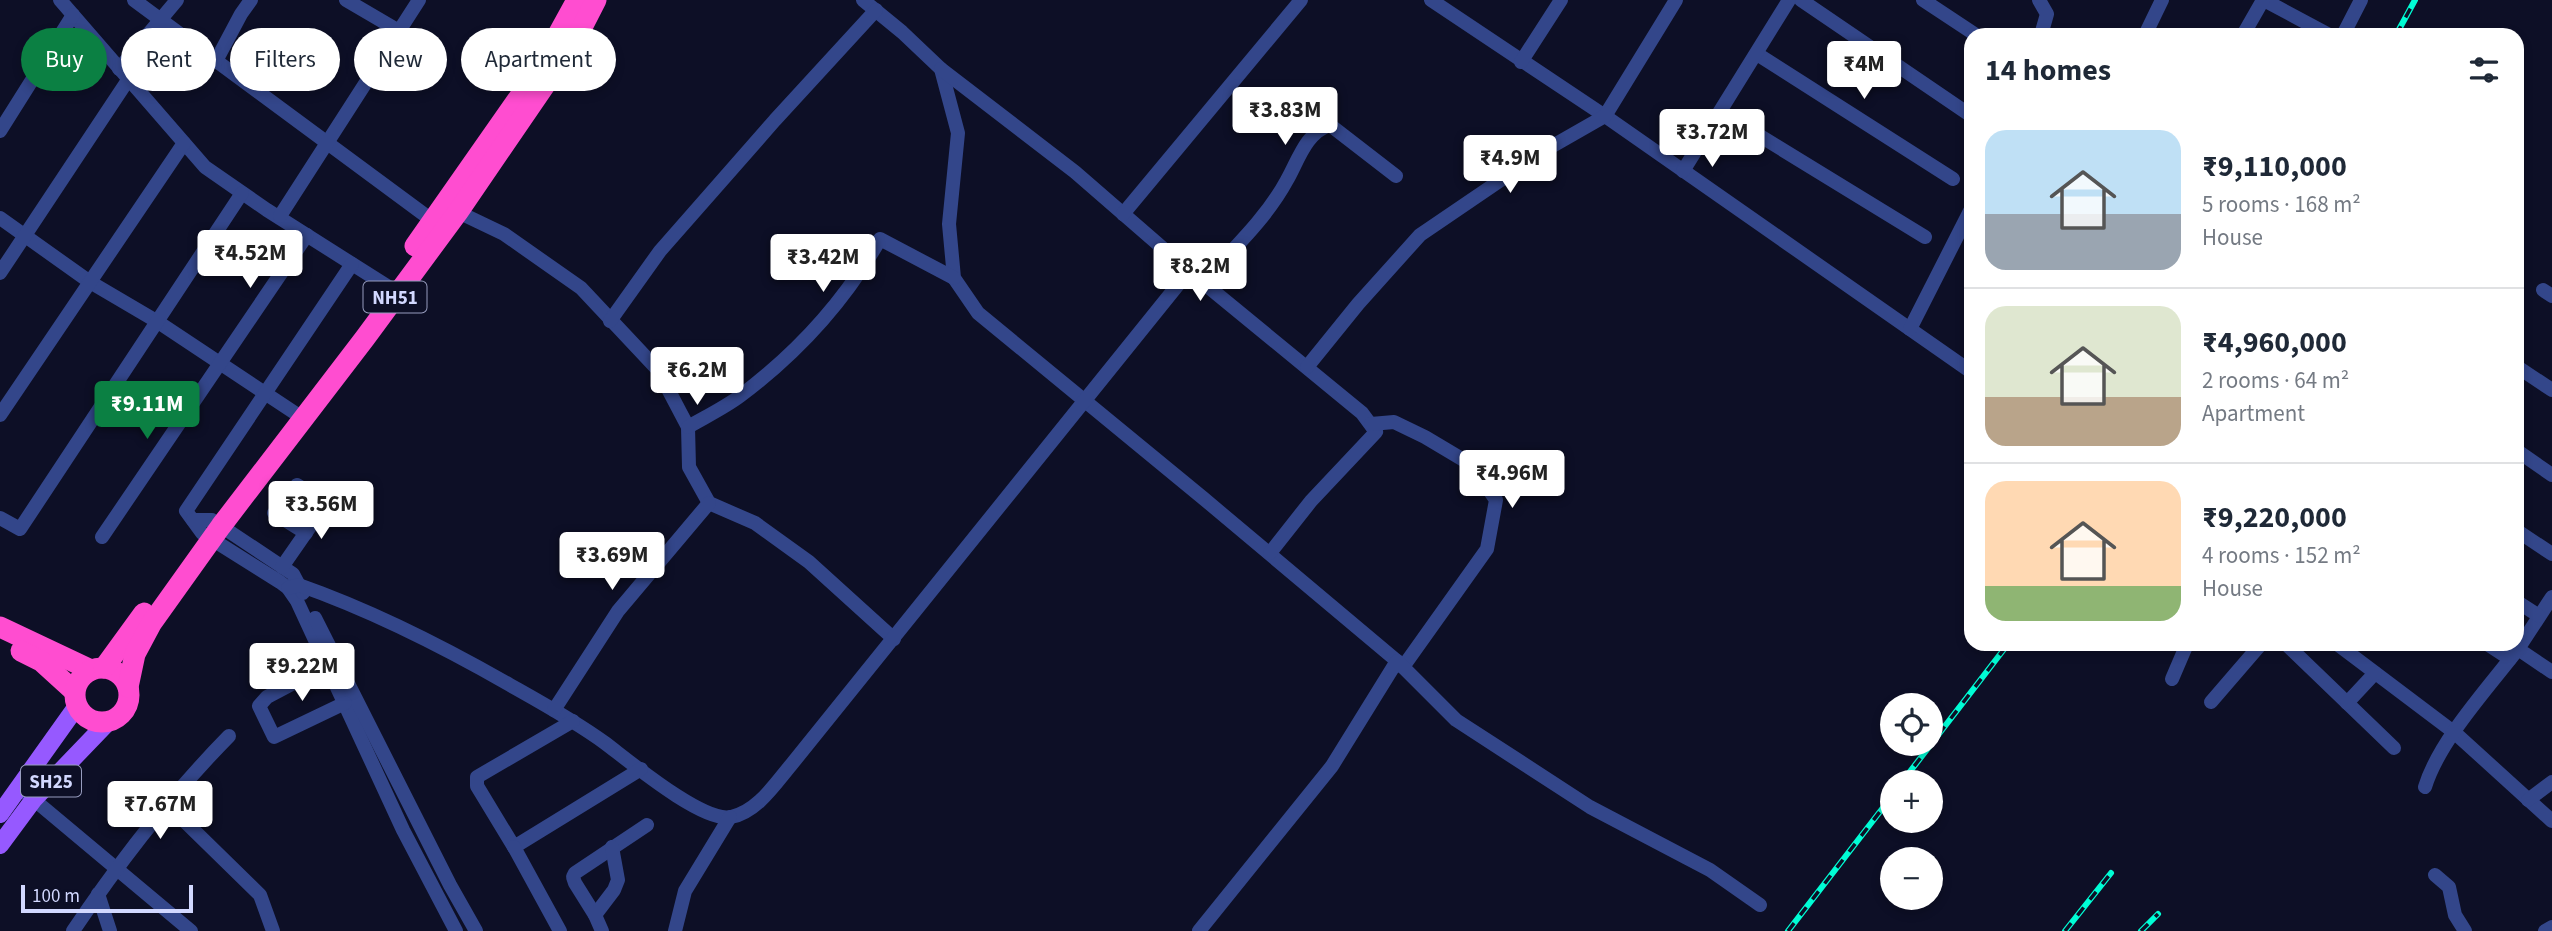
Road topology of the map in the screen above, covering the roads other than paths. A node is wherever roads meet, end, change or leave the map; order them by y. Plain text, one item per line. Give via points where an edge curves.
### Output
1 (60, 0) edge
2 (134, 0) edge
3 (177, 0) edge
4 (251, 0) edge
5 (346, 0) edge
6 (419, 0) edge
7 (577, 0) edge
8 (596, 0) edge
9 (863, 0) edge
10 (1301, 0) edge
11 (1431, 0) edge
12 (1561, 0) edge
13 (1676, 0) edge
14 (1789, 0) edge
15 (1801, 0) edge
16 (1923, 0) edge
17 (2039, 0) edge
18 (2162, 0) edge
19 (2264, 0) edge
20 (2361, 0) edge
21 (1448, 5) edge
22 (876, 10) junction
23 (73, 15) junction
24 (159, 19) junction
25 (153, 28) edge
26 (171, 28) edge
27 (392, 28) edge
28 (402, 28) edge
29 (1965, 28) edge
30 (2043, 28) edge
31 (2148, 28) edge
32 (2247, 28) edge
33 (2316, 28) edge
34 (2347, 28) edge
35 (1757, 54) junction
36 (216, 61) joint
37 (1521, 62) junction
38 (941, 69) junction
39 (121, 72) edge
40 (121, 77) edge
41 (138, 91) edge
42 (361, 91) edge
43 (1964, 111) edge
44 (1721, 112) junction
45 (1605, 116) junction
46 (0, 131) edge
47 (184, 142) junction
48 (327, 143) junction
49 (1683, 171) junction
50 (1396, 176) dead end
51 (1953, 179) dead end
52 (242, 192) junction
53 (458, 212) junction
54 (1124, 214) junction
55 (280, 216) junction
56 (0, 218) edge
57 (433, 221) junction
58 (1964, 223) edge
59 (26, 235) junction
60 (307, 235) junction
61 (1925, 237) dead end
62 (352, 264) junction
63 (1189, 271) junction
64 (0, 273) edge
65 (954, 278) junction
66 (90, 282) junction
67 (1203, 282) junction
68 (392, 290) junction
69 (610, 321) junction
70 (158, 322) junction
71 (1910, 329) junction
72 (221, 364) junction
73 (1964, 367) edge
74 (1307, 368) junction
75 (2524, 371) edge
76 (2552, 390) edge
77 (264, 393) junction
78 (1085, 402) junction
79 (0, 415) edge
80 (299, 415) junction
81 (1370, 425) junction
82 (688, 427) junction
83 (2524, 456) edge
84 (2552, 475) edge
85 (297, 485) dead end
86 (709, 503) junction
87 (274, 513) dead end
88 (0, 518) edge
89 (208, 528) junction
90 (306, 533) junction
91 (2524, 535) edge
92 (102, 537) dead end
93 (1269, 553) junction
94 (2552, 554) edge
95 (282, 567) junction
96 (293, 586) junction
97 (2552, 597) edge
98 (2524, 606) edge
99 (2539, 616) junction
100 (146, 621) junction
101 (0, 627) edge
102 (894, 639) junction
103 (2524, 639) edge
104 (0, 640) edge
105 (2184, 651) edge
106 (2255, 651) edge
107 (2293, 651) edge
108 (2346, 651) edge
109 (2506, 651) edge
110 (2516, 651) edge
111 (2514, 654) junction
112 (332, 662) junction
113 (1400, 664) junction
114 (97, 669) junction
115 (2552, 672) edge
116 (2375, 673) junction
117 (2172, 678) dead end
118 (128, 687) junction
119 (76, 699) junction
120 (2211, 702) dead end
121 (345, 703) junction
122 (2347, 703) junction
123 (554, 710) junction
124 (573, 720) junction
125 (108, 722) junction
126 (2455, 733) junction
127 (229, 736) dead end
128 (2394, 748) dead end
129 (641, 769) junction
130 (2552, 782) edge
131 (18, 786) junction
132 (2425, 787) dead end
133 (404, 792) junction
134 (34, 799) junction
135 (388, 800) junction
136 (2528, 800) junction
137 (167, 804) junction
138 (0, 814) edge
139 (730, 817) junction
140 (2552, 821) edge
141 (647, 825) dead end
142 (0, 845) edge
143 (514, 847) junction
144 (612, 847) junction
145 (116, 867) junction
146 (2435, 875) dead end
147 (98, 894) junction
148 (1760, 905) dead end
149 (595, 915) junction
150 (453, 930) edge
151 (73, 931) edge
152 (110, 931) edge
153 (191, 931) edge
154 (273, 931) edge
155 (476, 931) edge
156 (561, 931) edge
157 (602, 931) edge
158 (675, 931) edge
159 (1199, 931) edge
160 (2465, 931) edge

1 - 23 street
2 - 24 street
3 - 24 street
4 - 36 street
5 - 27 street
6 - 28 street
7 - 57 highway, NH51 via 539,69
8 - 53 highway, NH51 via 575,41
9 - 22 street
10 - 54 street
11 - 21 street
12 - 37 street
13 - 45 street
14 - 35 street
15 - 43 street
16 - 29 street
17 - 30 street via 2047,14
18 - 31 street
19 - 32 street
19 - 33 street
20 - 34 street
21 - 37 street
22 - 38 street
22 - 69 street via 660,251
23 - 39 street
23 - 46 street
24 - 25 street
24 - 26 street
35 - 44 street
35 - 51 street
36 - 48 street
37 - 45 street
38 - 54 street
38 - 65 street via 958,133 949,224
40 - 59 street
41 - 47 street
42 - 48 street
44 - 49 street
44 - 61 street
45 - 49 street
45 - 74 street via 1542,152 1420,235
47 - 52 street via 205,167
47 - 66 street
48 - 55 street
48 - 57 street
49 - 71 street
50 - 67 street via 1329,125 1322,127 1310,137 1265,213
52 - 55 street
52 - 70 street
53 - 68 highway, NH51
53 - 69 street via 504,234 581,288
54 - 63 street
55 - 60 street
56 - 59 street
57 - 68 highway, NH51
58 - 71 street
59 - 64 street
59 - 66 street
60 - 62 street
60 - 72 street
62 - 68 street
62 - 77 street
63 - 67 street
63 - 78 street
65 - 78 street via 978,313
65 - 82 street via 880,239 840,301 795,349 739,397
66 - 70 street
66 - 79 street
67 - 74 street
68 - 80 highway, NH51
69 - 82 street via 658,370
70 - 72 street
70 - 88 street via 20,529
71 - 73 street
72 - 77 street
72 - 92 street
74 - 81 street via 1362,413
75 - 76 street
77 - 80 street
77 - 89 street via 186,508
78 - 93 street
78 - 102 street
80 - 89 highway, NH51
81 - 93 street via 1376,432
81 - 113 street via 1394,422 1437,444 1472,465 1496,500 1487,549
82 - 86 street via 689,467
83 - 84 street
85 - 90 street via 329,499
86 - 102 street via 755,523 809,562
86 - 123 street via 618,611
87 - 90 street
89 - 95 street
89 - 96 street
89 - 100 highway, NH51
90 - 95 street
91 - 94 street
93 - 113 street
95 - 96 street via 293,574
96 - 112 street
96 - 123 street via 386,619
97 - 99 street
98 - 99 street
99 - 103 street
100 - 114 highway, NH51
100 - 118 highway, NH51
101 - 114 highway
102 - 139 street via 755,805
104 - 119 highway via 41,662
105 - 117 street
106 - 120 street
107 - 122 street
108 - 116 street
109 - 111 street
110 - 111 street
111 - 115 street
111 - 126 street
112 - 121 street
112 - 121 street via 267,697 259,706 274,737
112 - 133 street
113 - 148 street via 1457,720 1590,807 1710,870
113 - 159 street via 1332,766
114 - 118 highway via 117,673
114 - 119 highway, NH51 via 77,683
116 - 122 street
116 - 126 street
118 - 125 highway, NH51 via 127,705
119 - 125 highway via 83,716
119 - 131 main road, SH25
121 - 135 street
122 - 128 street
123 - 124 street
124 - 129 street
124 - 143 street via 477,777 477,786
125 - 134 main road, SH25
126 - 132 street via 2430,769
126 - 136 street
127 - 137 street
129 - 139 street via 703,812
129 - 143 street
130 - 136 street
131 - 134 street
131 - 138 main road, SH25
133 - 135 street
133 - 155 street
134 - 142 main road, SH25
134 - 145 street
135 - 150 street
136 - 140 street
137 - 145 street
137 - 154 street via 260,895
139 - 158 street via 685,891
141 - 144 street
143 - 156 street
144 - 149 street via 618,880
144 - 149 street via 573,877
145 - 147 street
145 - 153 street
146 - 160 street via 2449,887 2455,915
147 - 151 street
147 - 152 street
149 - 157 street

